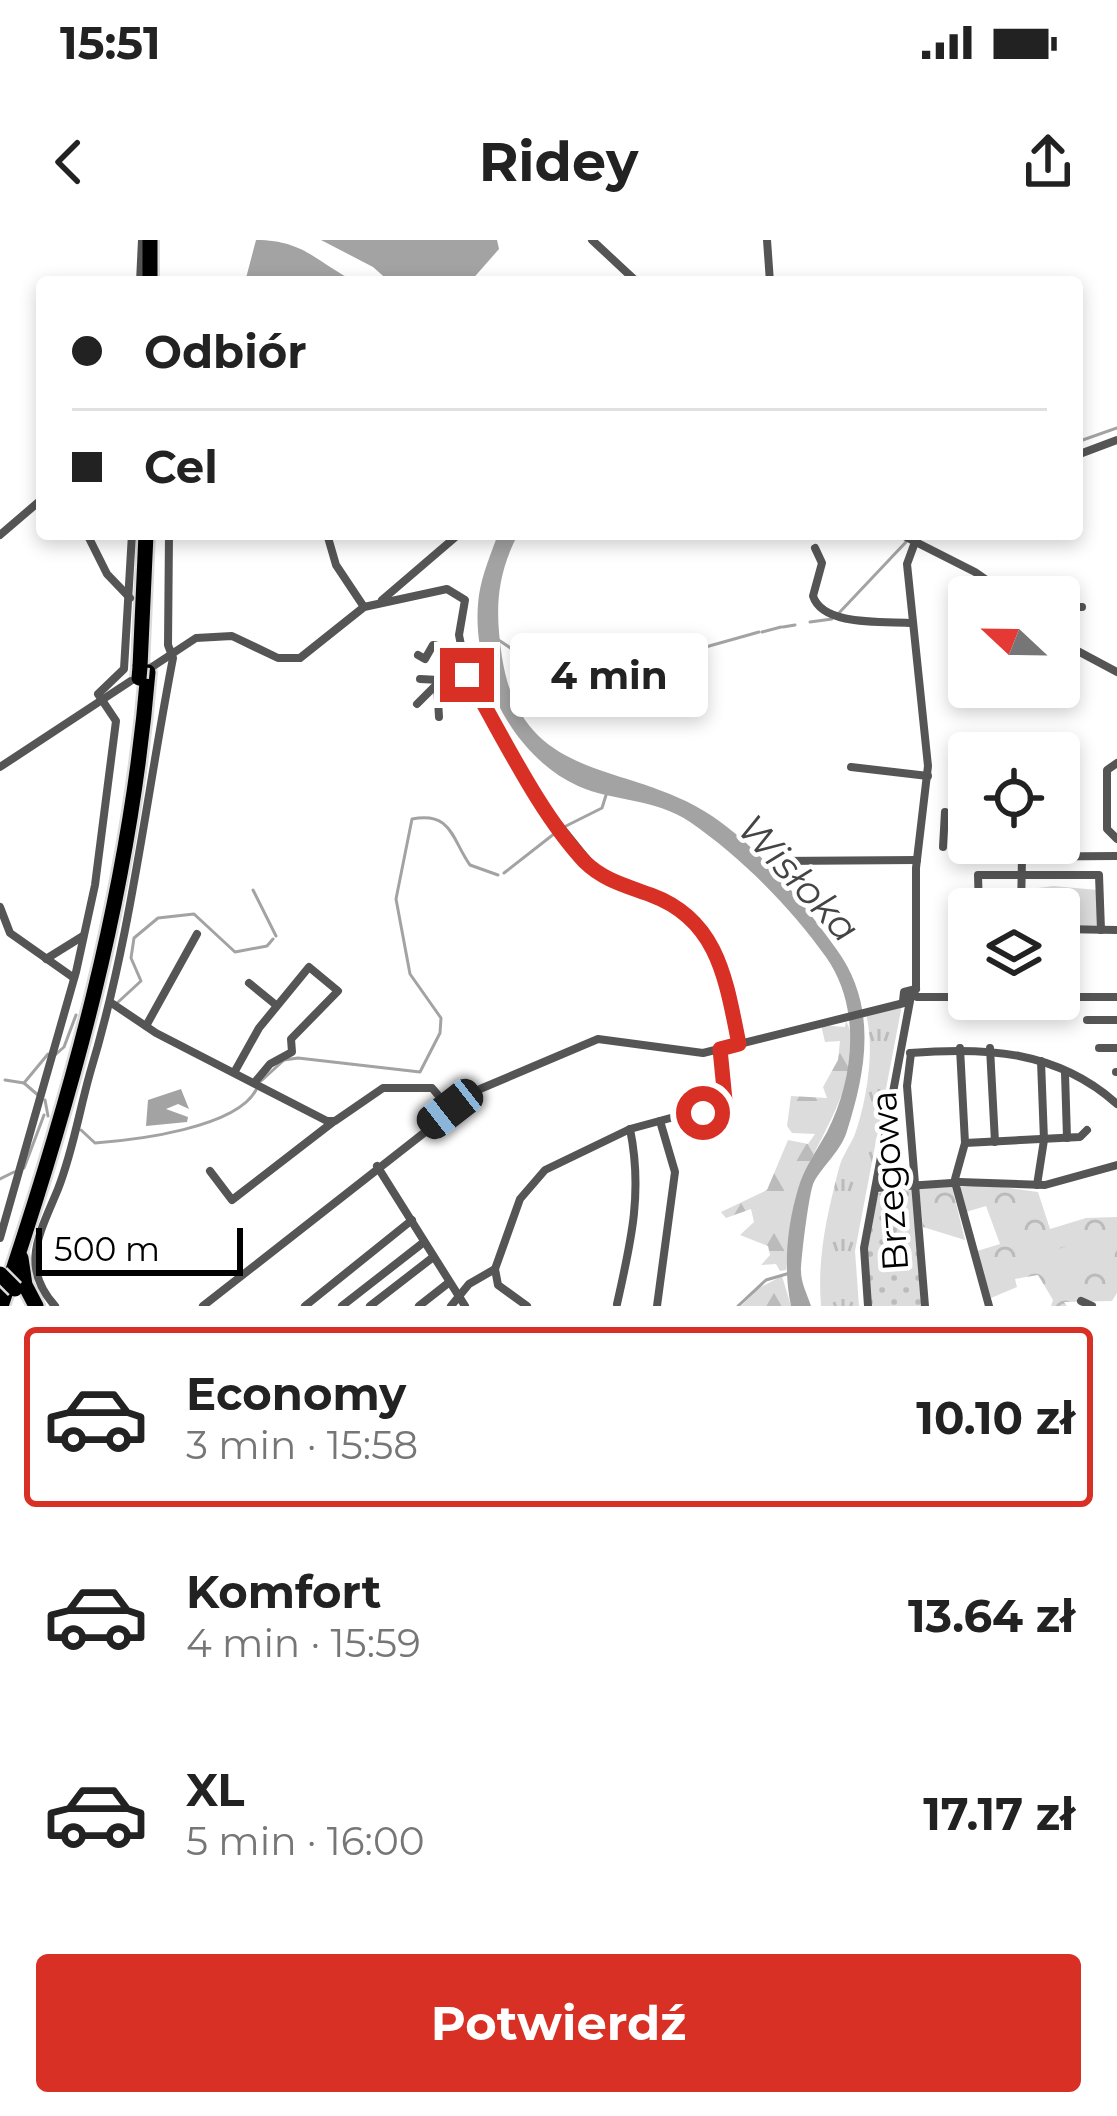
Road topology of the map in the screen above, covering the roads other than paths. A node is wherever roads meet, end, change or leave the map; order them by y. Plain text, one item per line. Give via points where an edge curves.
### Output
1 (150, 240) edge
2 (592, 240) edge
3 (767, 240) edge
4 (141, 276) edge
5 (153, 276) edge
6 (630, 276) edge
7 (770, 276) edge
8 (1117, 440) edge
9 (1083, 453) edge
10 (36, 505) edge
11 (0, 535) edge
12 (90, 540) edge
13 (132, 540) edge
14 (150, 540) edge
15 (170, 540) edge
16 (329, 540) edge
17 (452, 540) edge
18 (914, 540) edge
19 (919, 540) edge
20 (815, 548) dead end
21 (980, 576) edge
22 (130, 598) junction
23 (381, 601) junction
24 (364, 607) junction
25 (913, 623) junction
26 (170, 652) junction
27 (464, 652) junction
28 (1080, 652) edge
29 (418, 655) dead end
30 (1117, 672) edge
31 (421, 679) dead end
32 (438, 682) junction
33 (100, 699) junction
34 (417, 704) dead end
35 (436, 718) dead end
36 (1117, 763) edge
37 (0, 766) edge
38 (851, 767) dead end
39 (928, 776) junction
40 (945, 812) dead end
41 (924, 824) junction
42 (944, 826) junction
43 (1117, 839) edge
44 (943, 848) dead end
45 (1080, 856) edge
46 (1117, 856) edge
47 (917, 860) junction
48 (777, 862) dead end
49 (1022, 864) edge
50 (1022, 875) junction
51 (979, 888) edge
52 (1022, 888) edge
53 (0, 907) edge
54 (1080, 930) edge
55 (1101, 930) junction
56 (1117, 930) edge
57 (197, 934) dead end
58 (84, 936) junction
59 (46, 959) junction
60 (249, 983) dead end
61 (89, 988) junction
62 (948, 997) edge
63 (1080, 997) edge
64 (1117, 997) edge
65 (912, 998) junction
66 (112, 1004) junction
67 (277, 1005) junction
68 (1087, 1020) dead end
69 (1117, 1020) edge
70 (146, 1026) junction
71 (283, 1030) dead end
72 (291, 1039) junction
73 (739, 1044) junction
74 (959, 1048) junction
75 (990, 1048) junction
76 (1099, 1048) dead end
77 (1117, 1048) edge
78 (720, 1049) junction
79 (907, 1053) junction
80 (1041, 1061) junction
81 (236, 1071) junction
82 (1065, 1073) junction
83 (255, 1082) junction
84 (1117, 1104) edge
85 (450, 1109) junction
86 (660, 1121) junction
87 (333, 1122) junction
88 (630, 1129) junction
89 (1087, 1130) dead end
90 (1067, 1138) junction
91 (1044, 1139) junction
92 (994, 1142) junction
93 (965, 1143) junction
94 (1117, 1165) edge
95 (377, 1166) junction
96 (210, 1171) dead end
97 (956, 1183) junction
98 (915, 1185) junction
99 (1036, 1185) junction
100 (877, 1189) junction
101 (412, 1220) junction
102 (26, 1228) junction
103 (0, 1238) edge
104 (424, 1242) junction
105 (432, 1258) junction
106 (495, 1269) junction
107 (5, 1282) edge
108 (447, 1284) junction
109 (1081, 1301) dead end
110 (458, 1303) edge
111 (617, 1304) edge
112 (2, 1306) edge
113 (32, 1306) edge
114 (55, 1306) edge
115 (203, 1306) edge
116 (305, 1306) edge
117 (342, 1306) edge
118 (370, 1306) edge
119 (419, 1306) edge
120 (527, 1306) edge
121 (657, 1306) edge
122 (868, 1306) edge
123 (925, 1306) edge
124 (989, 1306) edge
125 (1092, 1306) edge

1 - 4 street
1 - 5 highway
2 - 6 street
3 - 7 street
8 - 9 street
10 - 11 street
12 - 22 street
13 - 22 street
14 - 61 highway via 129,830
15 - 26 street
16 - 24 street
17 - 23 street
18 - 25 street via 907,564
19 - 21 street
20 - 25 street via 823,568 813,599 836,616
22 - 33 street via 123,673
23 - 24 street
23 - 27 street via 444,590 461,595
24 - 26 street via 300,658 278,658 219,634
25 - 39 street
26 - 33 street
26 - 66 street via 153,794
27 - 29 street via 433,645 426,658
27 - 32 street
27 - 73 street via 468,679 580,856 605,877 683,910 715,947
28 - 30 street
31 - 32 street
32 - 34 street
32 - 35 street
33 - 37 street
33 - 58 street via 116,726
36 - 43 street via 1108,770 1107,829
38 - 39 street
39 - 41 street
40 - 42 street
41 - 42 street
41 - 47 street
42 - 44 street
45 - 46 street
47 - 48 street
47 - 65 street
49 - 50 street
50 - 51 street via 979,875
50 - 52 street
50 - 55 street via 1101,876
53 - 59 street via 10,933
54 - 55 street
55 - 56 street
57 - 70 street
58 - 59 street
58 - 61 street
59 - 61 street
60 - 67 street
61 - 102 highway
61 - 103 street
61 - 107 highway
62 - 65 street
63 - 64 street
65 - 73 street
65 - 79 street
66 - 70 street
66 - 114 street via 64,1174 34,1248 37,1283
67 - 72 street via 309,967 338,991
67 - 81 street
68 - 69 street
70 - 81 street
71 - 72 street
72 - 83 street via 292,1052
73 - 78 street
74 - 75 street
74 - 79 street
74 - 93 street
75 - 80 street
75 - 92 street
76 - 77 street
78 - 85 street via 693,1054 598,1040
78 - 86 street via 722,1104
79 - 98 street, Brzegowa
79 - 100 street
80 - 82 street
80 - 91 street
81 - 83 street
82 - 84 street
82 - 90 street
83 - 87 street
85 - 87 street via 432,1088 383,1088
85 - 95 street
86 - 88 street
86 - 121 street via 675,1172
87 - 96 street via 232,1200
88 - 106 street via 533,1180
88 - 111 street via 638,1209
89 - 90 street
90 - 91 street
91 - 92 street
91 - 99 street
92 - 93 street
93 - 97 street
94 - 99 street
95 - 101 street
95 - 115 street
97 - 98 street
97 - 99 street
97 - 124 street
98 - 100 street
98 - 123 street, Brzegowa
100 - 122 street via 863,1259
101 - 104 street
101 - 116 street
102 - 112 highway
102 - 113 highway via 22,1268
104 - 105 street
104 - 117 street
105 - 108 street
105 - 118 street
106 - 110 street
106 - 120 street via 498,1285
107 - 113 highway
108 - 110 street
108 - 119 street
109 - 125 street

